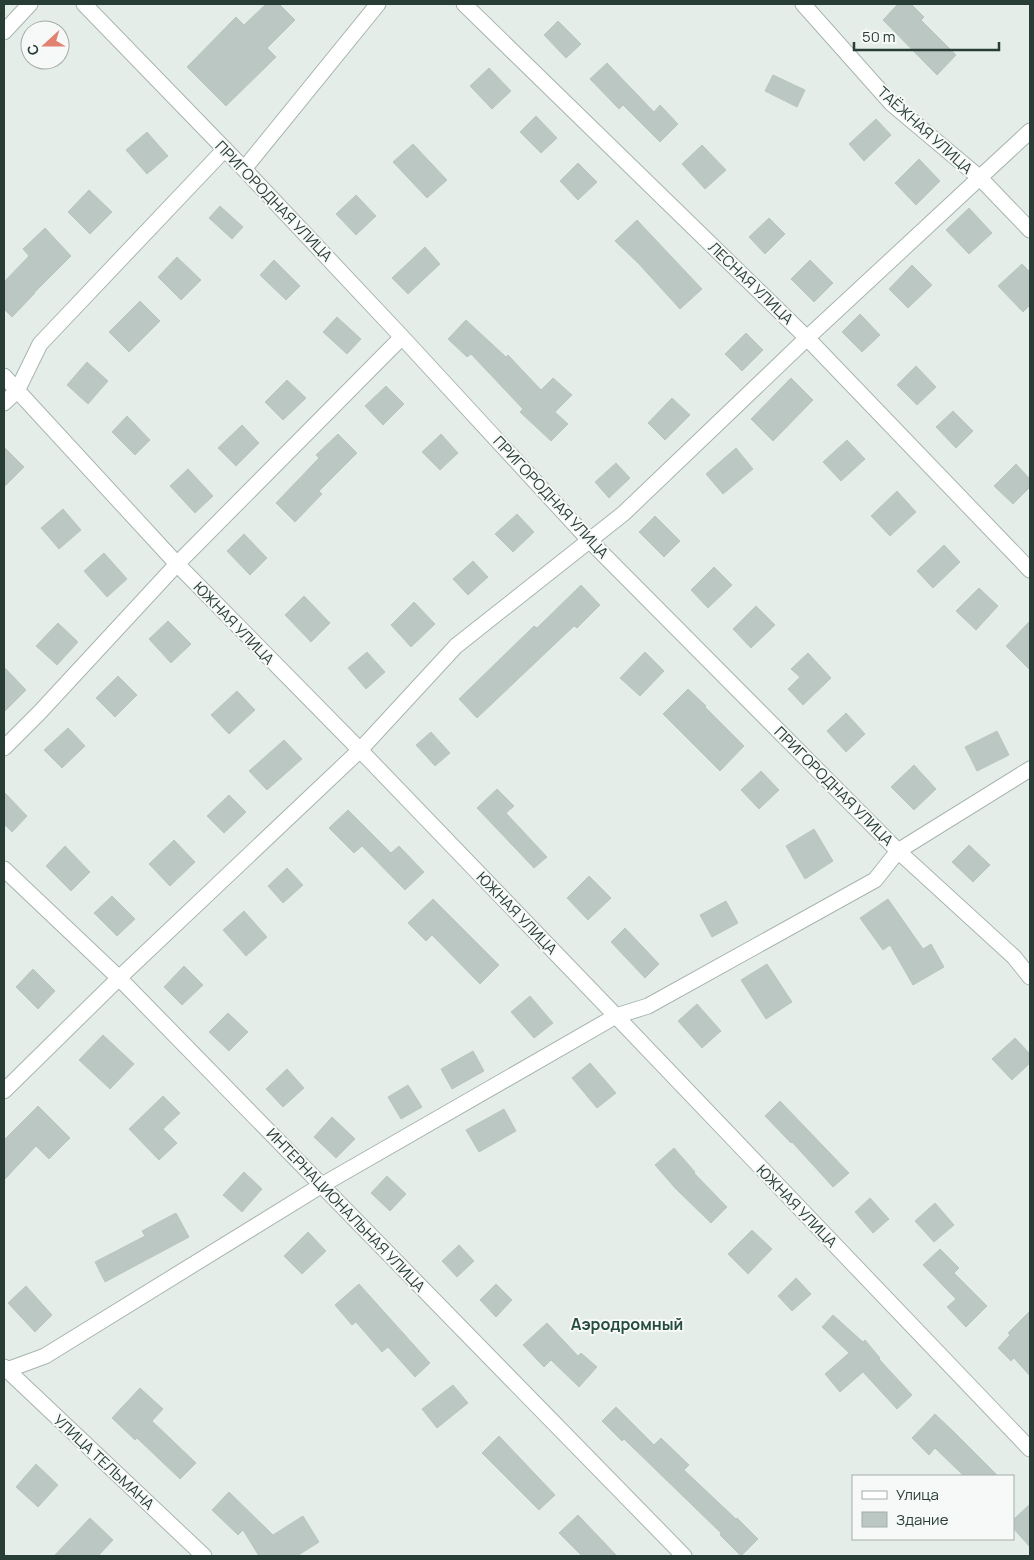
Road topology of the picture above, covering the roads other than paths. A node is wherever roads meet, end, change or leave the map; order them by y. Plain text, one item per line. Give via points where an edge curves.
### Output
1 (30, 4) edge
2 (84, 4) edge
3 (378, 4) edge
4 (464, 4) edge
5 (803, 4) edge
6 (4, 32) edge
7 (1030, 132) edge
8 (225, 149) junction
9 (244, 169) junction
10 (980, 178) junction
11 (1030, 230) edge
12 (402, 337) junction
13 (807, 338) junction
14 (4, 376) edge
15 (17, 391) junction
16 (4, 404) edge
17 (590, 541) junction
18 (177, 564) junction
19 (1030, 570) edge
20 (4, 748) edge
21 (360, 750) junction
22 (1030, 768) edge
23 (898, 851) junction
24 (4, 869) edge
25 (1030, 977) edge
26 (119, 978) junction
27 (616, 1016) junction
28 (4, 1091) edge
29 (322, 1185) junction
30 (4, 1369) edge
31 (1030, 1449) edge
32 (204, 1556) edge
33 (684, 1556) edge

1 - 6 street
2 - 8 street, ПРИГОРОДНАЯ УЛИЦА
3 - 9 street
4 - 13 street, ЛЕСНАЯ УЛИЦА
5 - 10 street, ТАЁЖНАЯ УЛИЦА via 892,104
7 - 10 street
8 - 9 street, ПРИГОРОДНАЯ УЛИЦА
8 - 15 street via 40,344
9 - 12 street, ПРИГОРОДНАЯ УЛИЦА
10 - 11 street, ТАЁЖНАЯ УЛИЦА
10 - 13 street
12 - 17 street, ПРИГОРОДНАЯ УЛИЦА
12 - 18 street
13 - 17 street via 624,513
13 - 19 street, ЛЕСНАЯ УЛИЦА
14 - 15 street, ЮЖНАЯ УЛИЦА
15 - 16 street
15 - 18 street, ЮЖНАЯ УЛИЦА
17 - 21 street via 456,646
17 - 23 street, ПРИГОРОДНАЯ УЛИЦА
18 - 20 street
18 - 21 street, ЮЖНАЯ УЛИЦА
21 - 26 street
21 - 27 street, ЮЖНАЯ УЛИЦА
22 - 23 street
23 - 25 street, ПРИГОРОДНАЯ УЛИЦА via 1014,957
23 - 27 street via 874,880 648,1006
24 - 26 street, ИНТЕРНАЦИОНАЛЬНАЯ УЛИЦА
26 - 28 street
26 - 29 street, ИНТЕРНАЦИОНАЛЬНАЯ УЛИЦА
27 - 29 street
27 - 31 street, ЮЖНАЯ УЛИЦА
29 - 30 street via 45,1356
29 - 33 street, ИНТЕРНАЦИОНАЛЬНАЯ УЛИЦА
30 - 32 street, УЛИЦА ТЕЛЬМАНА

